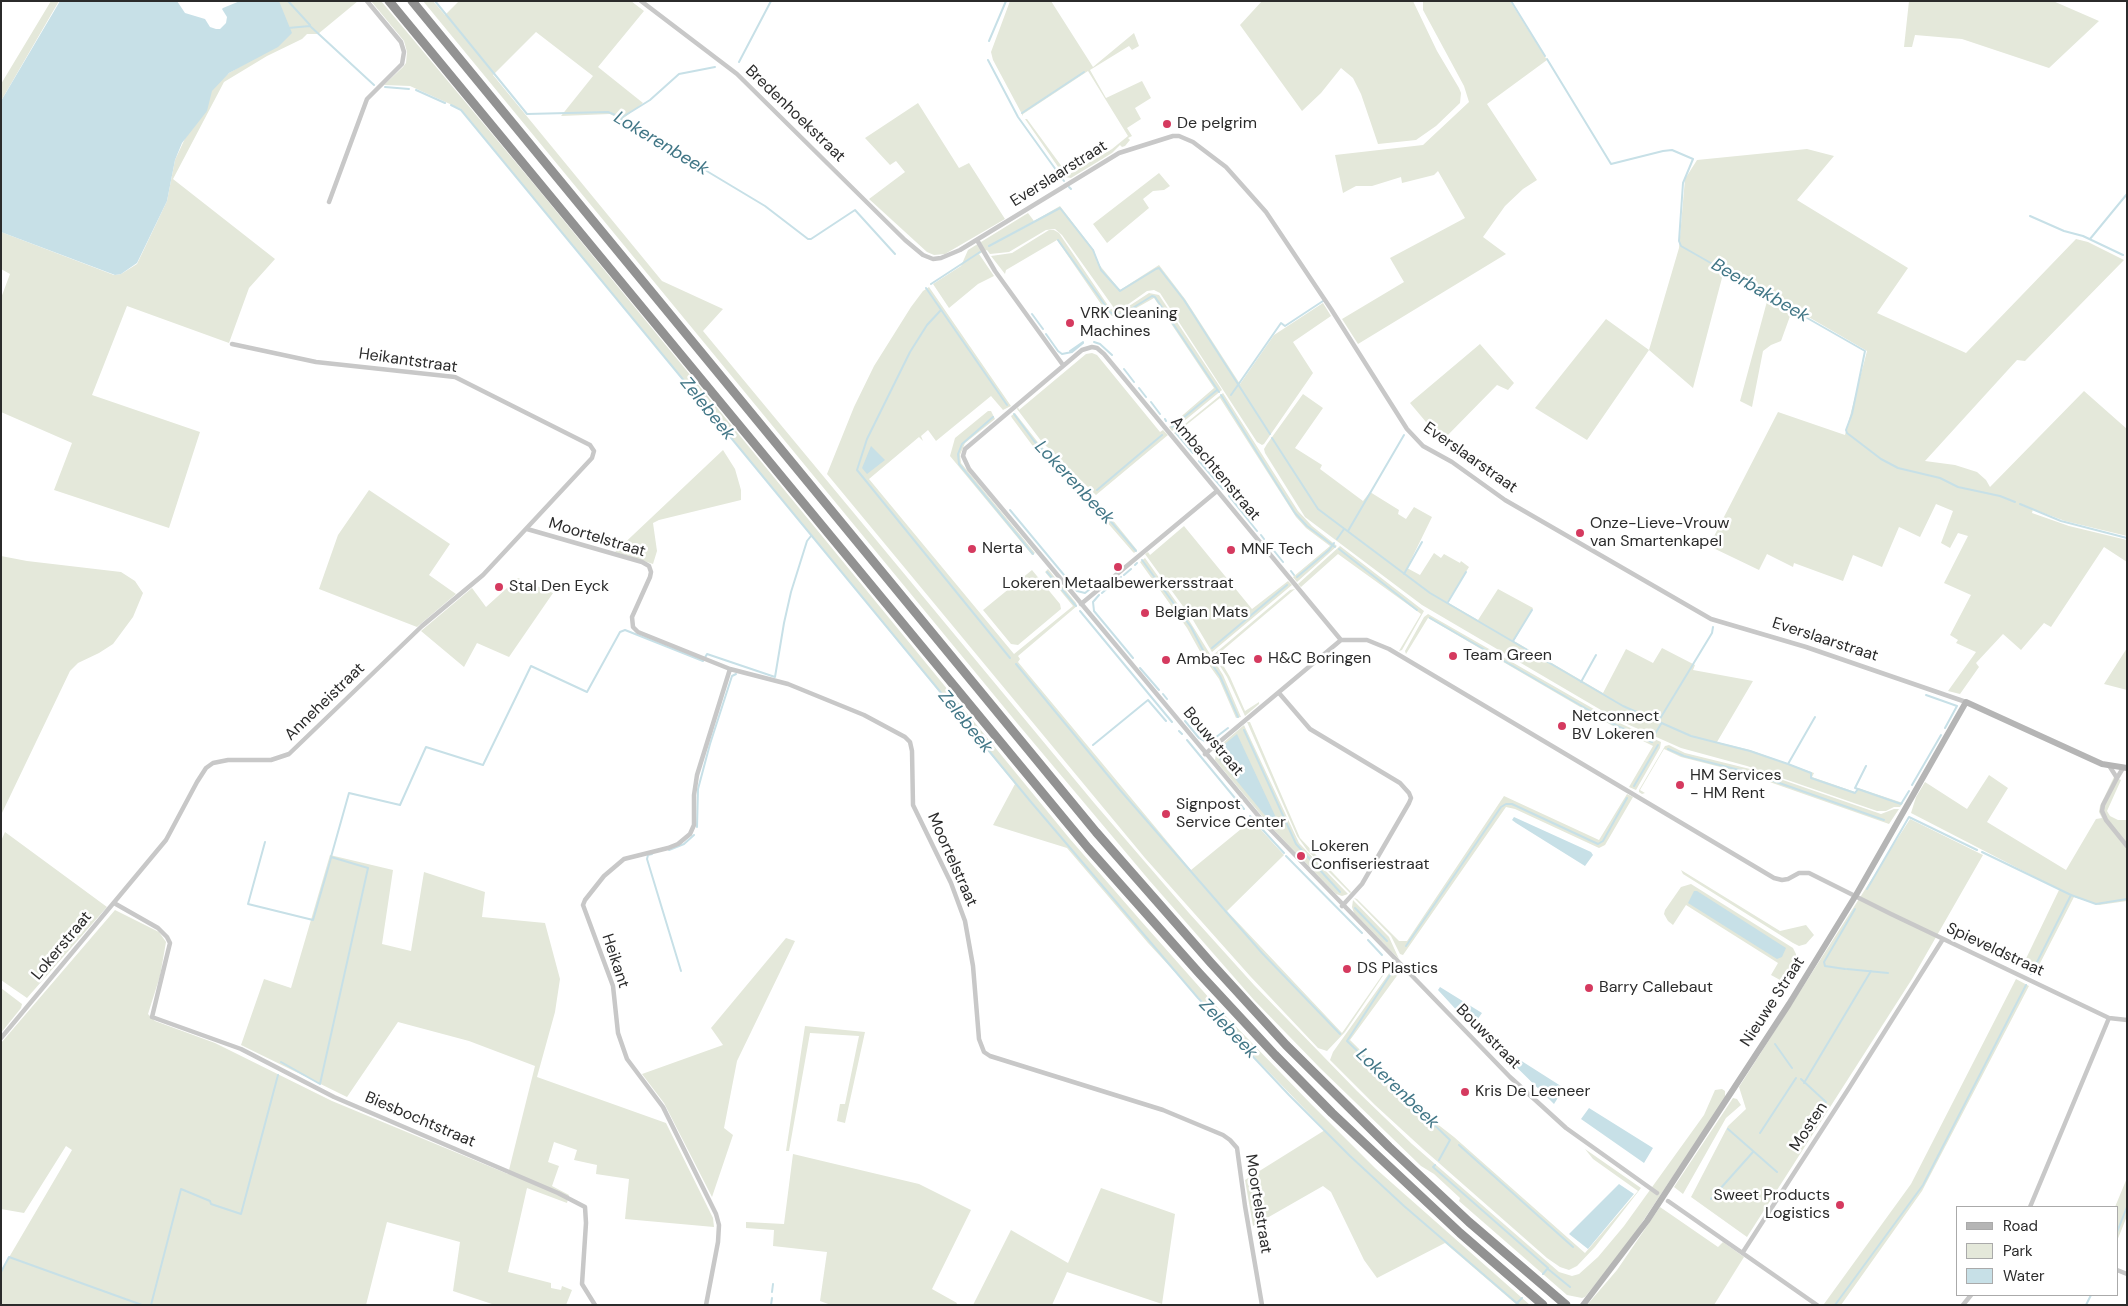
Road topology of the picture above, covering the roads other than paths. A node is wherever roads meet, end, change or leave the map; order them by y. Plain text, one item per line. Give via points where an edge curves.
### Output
1 (367, 1) edge
2 (389, 1) edge
3 (412, 1) edge
4 (642, 1) edge
5 (329, 202) dead end
6 (977, 240) junction
7 (923, 255) joint
8 (232, 344) dead end
9 (1063, 365) junction
10 (594, 451) joint
11 (1217, 491) junction
12 (527, 529) junction
13 (1081, 604) junction
14 (1341, 640) junction
15 (730, 668) junction
16 (1279, 693) junction
17 (1966, 702) junction
18 (1205, 754) junction
19 (2110, 767) junction
20 (2125, 768) edge
21 (2117, 778) junction
22 (2127, 846) edge
23 (1856, 895) junction
24 (114, 903) junction
25 (1342, 906) junction
26 (1942, 939) junction
27 (2109, 1018) junction
28 (2127, 1020) edge
29 (1, 1038) edge
30 (1657, 1193) dead end
31 (1668, 1200) dead end
32 (2030, 1206) edge
33 (1743, 1252) junction
34 (596, 1305) edge
35 (706, 1305) edge
36 (1262, 1305) edge
37 (1543, 1305) edge
38 (1566, 1305) edge
39 (1584, 1305) edge
40 (1817, 1305) edge

1 - 5 street via 401,42 404,52 402,64 367,99
2 - 37 highway via 1088,848 1326,1106 1446,1220
3 - 38 highway via 1089,825 1210,963 1389,1147
4 - 7 street, Bredenhoekstraat via 737,74
6 - 7 street, Everslaarstraat via 940,258
6 - 9 street via 995,271
6 - 17 street, Everslaarstraat via 1113,156 1173,136 1185,138 1226,167 1262,207 1407,429 1423,446 1452,462 1505,500 1711,619 1806,647
8 - 10 street, Heikantstraat via 316,362 455,378 590,445
9 - 11 street, Ambachtenstraat via 1087,348 1101,351
9 - 13 street, Bouwstraat via 969,445 963,456 969,469
10 - 12 street, Anneheistraat via 592,458
11 - 13 street
11 - 14 street, Ambachtenstraat
12 - 15 street, Moortelstraat via 646,564 651,572 632,617 633,627 638,632
12 - 24 street, Anneheistraat via 483,575 422,626 289,754 270,760 228,760 206,768 166,840
13 - 18 street, Bouwstraat
14 - 16 street
14 - 23 street via 1367,640 1390,649 1774,878 1782,880 1799,873 1809,873
15 - 35 street, Heikant via 697,775 694,825 690,834 668,848 624,859 598,884 583,905 613,986 618,1033 627,1059 662,1107 716,1214 718,1242
15 - 36 street, Moortelstraat via 788,684 906,737 912,751 913,805 965,921 973,966 979,1039 984,1052 1163,1110 1230,1140 1237,1148
16 - 18 street
16 - 25 street via 1310,729 1400,783 1411,798 1362,884
17 - 19 street, Everslaarstraat
17 - 23 street, Nieuwe Straat
18 - 25 street, Bouwstraat
19 - 20 street, Everslaarstraat
19 - 21 street
20 - 21 street
21 - 22 street via 2102,811
23 - 26 street, Spieveldstraat
23 - 39 street, Nieuwe Straat via 1667,1191
24 - 29 street, Lokerstraat
24 - 34 street, Biesbochtstraat via 158,928 170,943 152,1017 241,1049 334,1097 585,1207 582,1284
25 - 30 street, Bouwstraat via 1510,1077 1566,1128
26 - 27 street, Spieveldstraat
26 - 33 street, Mosten
27 - 28 street, Spieveldstraat
27 - 32 street
31 - 33 street
33 - 40 street

